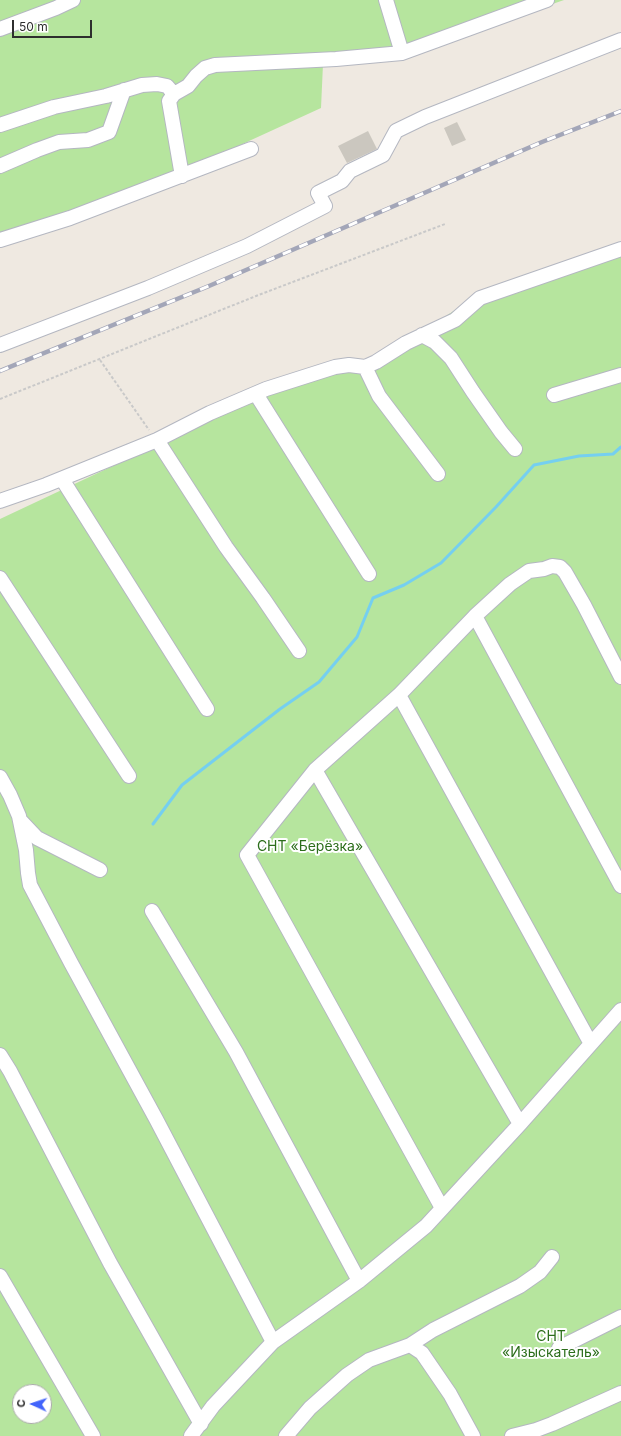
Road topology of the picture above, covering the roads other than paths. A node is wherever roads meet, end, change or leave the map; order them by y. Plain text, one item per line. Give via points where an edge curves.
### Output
1 (73, 0) edge
2 (386, 0) edge
3 (547, 0) edge
4 (0, 29) edge
5 (621, 40) edge
6 (402, 53) junction
7 (124, 90) junction
8 (174, 94) junction
9 (0, 125) edge
10 (251, 149) dead end
11 (0, 166) edge
12 (182, 176) junction
13 (0, 240) edge
14 (621, 249) edge
15 (422, 335) junction
16 (0, 345) edge
17 (365, 367) junction
18 (621, 375) edge
19 (256, 394) junction
20 (554, 395) dead end
21 (157, 440) junction
22 (515, 449) dead end
23 (438, 474) dead end
24 (62, 479) junction
25 (0, 501) edge
26 (369, 574) dead end
27 (0, 578) edge
28 (475, 616) junction
29 (299, 651) dead end
30 (621, 677) edge
31 (400, 695) junction
32 (207, 709) dead end
33 (315, 770) junction
34 (129, 776) dead end
35 (0, 777) edge
36 (20, 820) junction
37 (100, 870) dead end
38 (621, 886) edge
39 (152, 911) dead end
40 (621, 1010) edge
41 (591, 1044) junction
42 (0, 1055) edge
43 (520, 1124) junction
44 (442, 1208) junction
45 (552, 1257) dead end
46 (0, 1276) edge
47 (359, 1281) junction
48 (621, 1317) edge
49 (273, 1342) junction
50 (410, 1344) junction
51 (559, 1348) dead end
52 (621, 1393) edge
53 (201, 1424) junction
54 (93, 1436) edge
55 (191, 1436) edge
56 (286, 1436) edge
57 (473, 1436) edge
58 (512, 1436) edge

1 - 4 lane
2 - 6 lane
3 - 6 lane
5 - 16 lane via 425,117 396,131 383,155 350,170 342,181 318,193 325,206 247,246 148,288
6 - 8 lane via 215,65 206,68 188,86
7 - 8 lane via 157,84 167,86
7 - 9 lane via 54,107
7 - 11 lane via 109,132 88,140 59,142
8 - 12 lane via 170,101
10 - 12 lane
12 - 13 lane via 70,218
14 - 15 lane via 480,298 455,320
15 - 17 lane
15 - 22 lane via 435,342 451,358
17 - 19 lane via 335,367
17 - 23 lane via 379,396
18 - 20 lane
19 - 21 lane via 210,413
19 - 26 lane
21 - 24 lane
21 - 29 lane via 226,547
24 - 25 lane
24 - 32 lane
27 - 34 lane
28 - 30 lane via 510,584 529,571 552,566 560,567 584,605
28 - 31 lane
28 - 38 lane
31 - 33 lane
31 - 41 lane
33 - 43 lane
33 - 44 lane via 247,856
35 - 36 lane
36 - 37 lane via 37,838
36 - 49 lane via 30,885
39 - 47 lane via 236,1052
40 - 41 lane
41 - 43 lane
42 - 53 lane via 110,1263
43 - 44 lane
44 - 47 lane via 426,1226
45 - 50 lane via 540,1272 520,1286
46 - 54 lane
47 - 49 lane
48 - 51 lane
49 - 53 lane via 213,1406
50 - 56 lane via 370,1360 347,1375 310,1408
50 - 57 lane via 422,1353 450,1394
52 - 58 lane via 541,1428
53 - 55 lane

